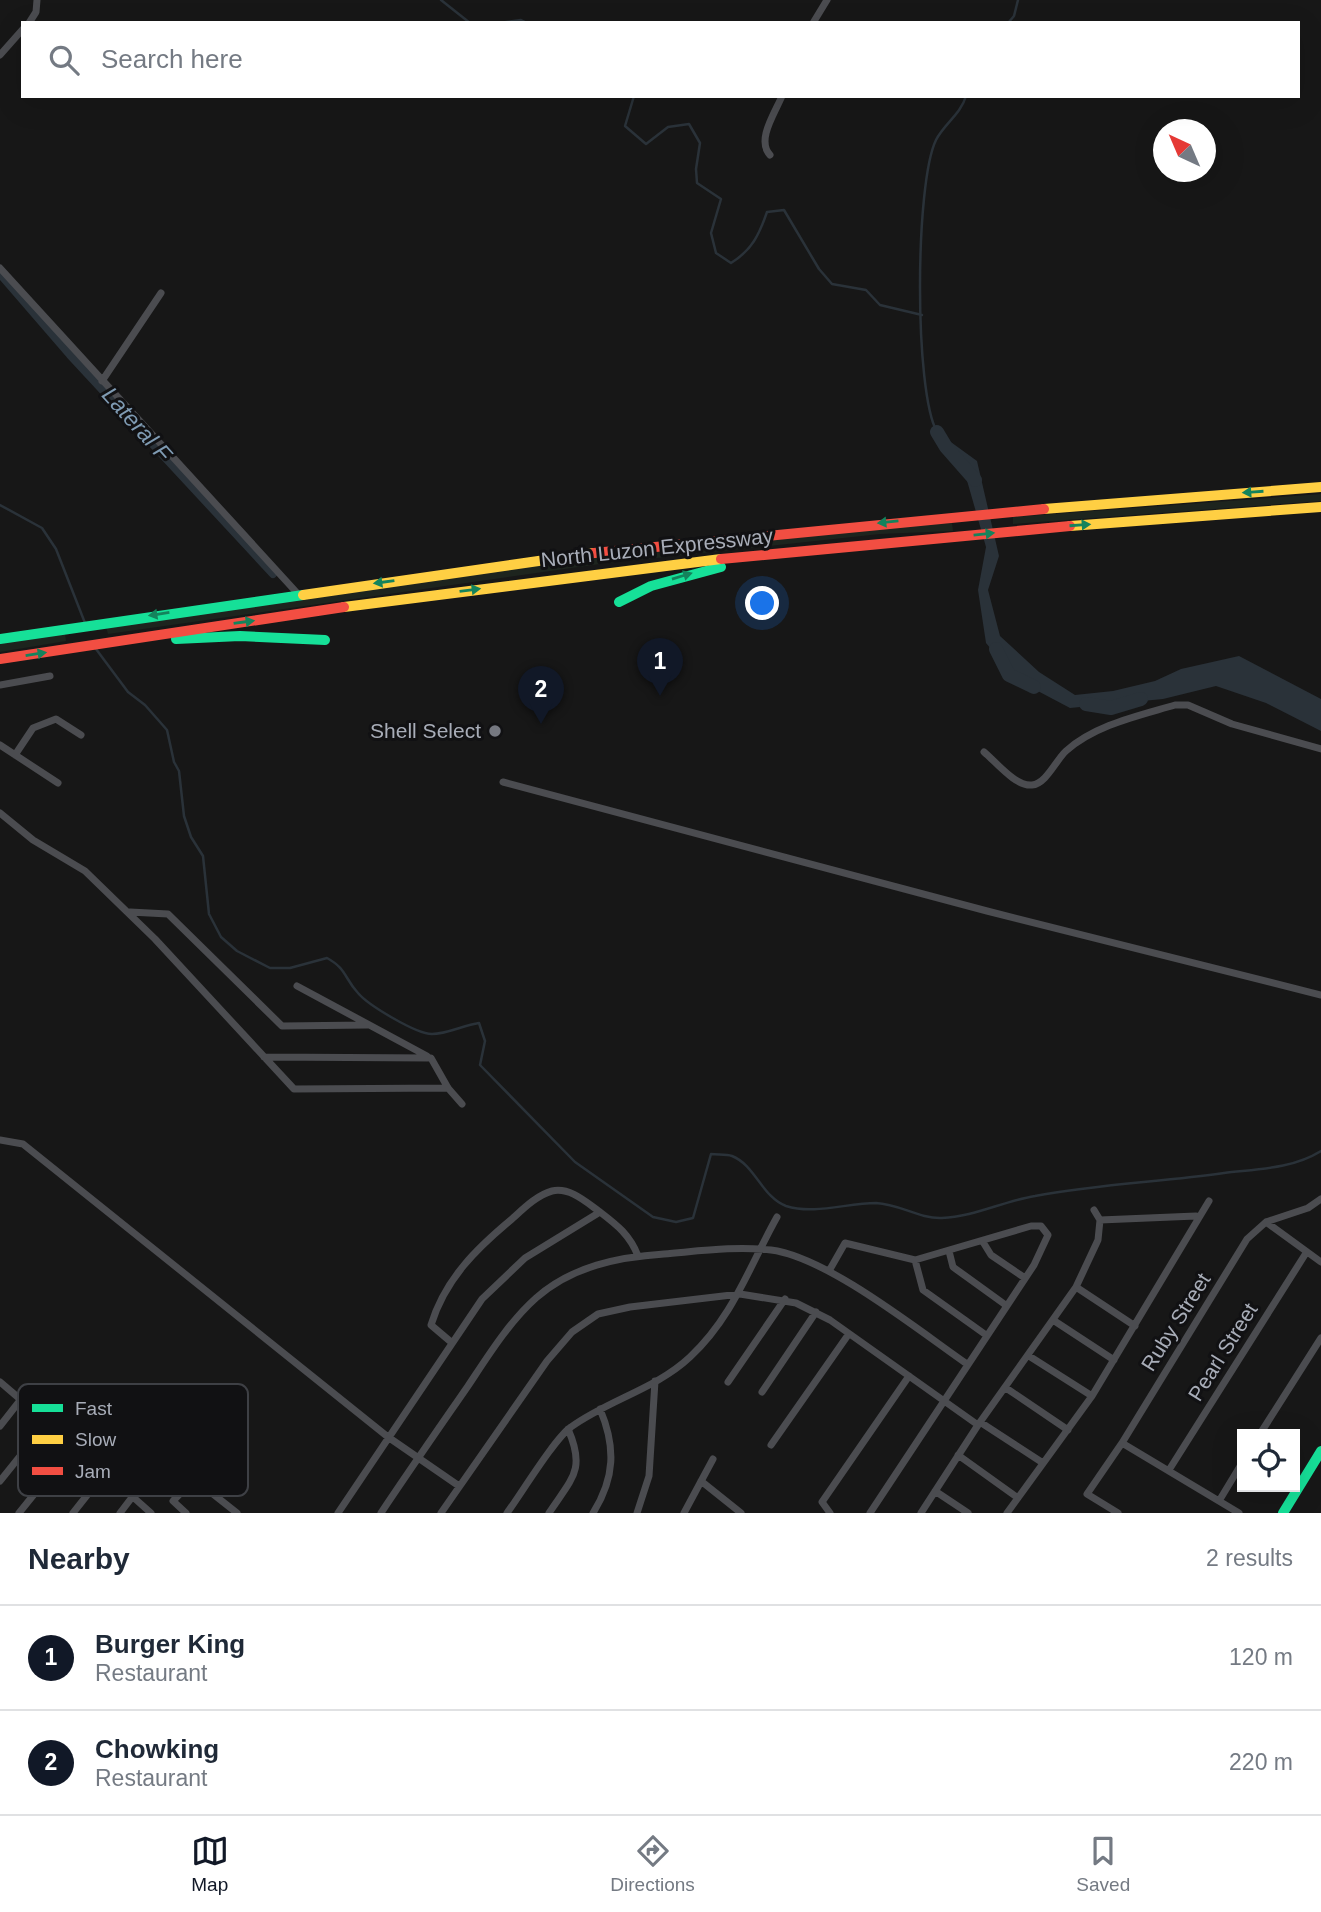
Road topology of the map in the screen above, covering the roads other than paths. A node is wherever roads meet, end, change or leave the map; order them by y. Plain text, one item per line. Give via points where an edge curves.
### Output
1 (37, 0) edge
2 (827, 0) edge
3 (30, 21) edge
4 (814, 21) edge
5 (21, 31) edge
6 (0, 55) edge
7 (781, 98) edge
8 (770, 155) dead end
9 (0, 268) edge
10 (161, 293) dead end
11 (102, 381) junction
12 (1321, 487) edge
13 (1321, 507) edge
14 (848, 547) junction
15 (298, 594) junction
16 (619, 602) dead end
17 (0, 639) edge
18 (325, 639) dead end
19 (109, 642) junction
20 (0, 659) edge
21 (50, 676) dead end
22 (0, 685) edge
23 (81, 735) dead end
24 (0, 745) edge
25 (1321, 749) edge
26 (984, 752) dead end
27 (15, 755) junction
28 (503, 782) dead end
29 (58, 783) dead end
30 (0, 813) edge
31 (129, 912) junction
32 (297, 986) dead end
33 (1321, 995) edge
34 (367, 1025) junction
35 (264, 1057) junction
36 (431, 1058) junction
37 (448, 1088) junction
38 (462, 1104) dead end
39 (0, 1140) edge
40 (1321, 1199) edge
41 (1209, 1201) dead end
42 (1094, 1210) dead end
43 (600, 1212) junction
44 (1196, 1216) junction
45 (777, 1217) dead end
46 (1100, 1220) junction
47 (1266, 1222) junction
48 (983, 1242) junction
49 (759, 1250) junction
50 (949, 1251) junction
51 (1306, 1253) junction
52 (638, 1256) junction
53 (915, 1260) junction
54 (1321, 1262) edge
55 (829, 1270) junction
56 (1025, 1278) junction
57 (1076, 1287) junction
58 (740, 1294) junction
59 (785, 1299) junction
60 (1007, 1306) junction
61 (816, 1312) junction
62 (1053, 1320) junction
63 (1135, 1326) junction
64 (848, 1335) junction
65 (986, 1335) junction
66 (1321, 1338) edge
67 (452, 1342) junction
68 (1029, 1356) junction
69 (1114, 1360) junction
70 (967, 1364) junction
71 (909, 1376) junction
72 (655, 1381) junction
73 (0, 1382) edge
74 (728, 1382) dead end
75 (1006, 1388) junction
76 (762, 1392) dead end
77 (1092, 1396) junction
78 (18, 1397) edge
79 (943, 1401) junction
80 (18, 1402) edge
81 (600, 1409) junction
82 (979, 1423) junction
83 (0, 1426) edge
84 (568, 1429) junction
85 (1264, 1429) edge
86 (1068, 1430) junction
87 (388, 1437) junction
88 (1122, 1443) junction
89 (771, 1445) dead end
90 (1321, 1451) edge
91 (958, 1455) junction
92 (18, 1457) edge
93 (713, 1459) dead end
94 (417, 1460) junction
95 (1043, 1463) junction
96 (1169, 1470) junction
97 (1237, 1471) edge
98 (0, 1479) edge
99 (701, 1481) junction
100 (459, 1486) junction
101 (935, 1491) junction
102 (33, 1496) edge
103 (86, 1496) edge
104 (178, 1496) edge
105 (216, 1496) edge
106 (133, 1497) joint
107 (1018, 1498) junction
108 (1219, 1501) junction
109 (19, 1513) edge
110 (73, 1513) edge
111 (120, 1513) edge
112 (151, 1513) edge
113 (186, 1513) edge
114 (237, 1513) edge
115 (338, 1513) edge
116 (380, 1513) edge
117 (441, 1513) edge
118 (508, 1513) edge
119 (549, 1513) edge
120 (593, 1513) edge
121 (637, 1513) edge
122 (684, 1513) edge
123 (741, 1513) edge
124 (830, 1513) edge
125 (870, 1513) edge
126 (921, 1513) edge
127 (968, 1513) edge
128 (1007, 1513) edge
129 (1118, 1513) edge
130 (1239, 1513) edge
131 (1283, 1513) edge

1 - 3 street
2 - 4 street
5 - 6 street
7 - 8 street via 764,139
9 - 11 street
10 - 11 street
11 - 15 street
12 -> 15 main road, North Luzon Expressway via 1009,511 621,549
14 -> 13 main road, North Luzon Expressway
16 -> 14 main road via 651,586 714,568
19 -> 14 main road, North Luzon Expressway via 617,571
15 -> 17 main road, North Luzon Expressway
18 - 19 main road via 240,636
20 -> 19 main road, North Luzon Expressway
21 - 22 street
23 - 27 street via 56,719 33,728
24 - 27 street
25 - 26 street via 1232,724 1188,705 1175,705 1094,731 1031,786
27 - 29 street
28 - 33 street
30 - 31 street via 33,840 85,871
31 - 34 street via 168,914 282,1026
31 - 35 street
32 - 34 street
34 - 36 street
35 - 36 street
35 - 37 street via 294,1089
36 - 37 street
37 - 38 street
39 - 87 street via 23,1144
40 - 47 street, Ruby Street
41 - 44 street
42 - 46 street
43 - 52 street via 624,1231
43 - 67 street via 507,1273
43 - 67 street via 574,1193 553,1191 531,1203 489,1239 459,1270 432,1321 433,1328
44 - 46 street
44 - 63 street
45 - 49 street
46 - 57 street via 1098,1240
47 - 51 street
47 - 88 street, Ruby Street via 1247,1239
48 - 50 street
48 - 56 street via 991,1255
48 - 56 street via 1041,1226 1048,1235
49 - 52 street
49 - 55 street
49 - 58 street
50 - 53 street
50 - 60 street via 953,1267
51 - 54 street
51 - 96 street, Pearl Street
52 - 94 street via 587,1268 535,1299 482,1365
53 - 55 street via 845,1243
53 - 65 street via 923,1290
55 - 70 street
56 - 60 street
57 - 62 street
57 - 63 street
58 - 59 street
58 - 72 street via 689,1358
58 - 100 street via 597,1314 547,1361
59 - 61 street
59 - 74 street
60 - 65 street
61 - 64 street
61 - 76 street
62 - 68 street
62 - 69 street
63 - 69 street
64 - 71 street
64 - 89 street
65 - 70 street
66 - 85 street
67 - 87 street
68 - 75 street
68 - 77 street
69 - 77 street
70 - 79 street
71 - 79 street
71 - 124 street via 822,1502
72 - 81 street
72 - 121 street via 649,1476
73 - 78 street
75 - 82 street
75 - 86 street
77 - 86 street
79 - 82 street
79 - 125 street
80 - 83 street
81 - 84 street
81 - 120 street via 613,1454 609,1480
82 - 91 street
82 - 95 street
84 - 118 street
84 - 119 street via 578,1452 578,1470
86 - 95 street
87 - 94 street
87 - 115 street
88 - 96 street
88 - 129 street, Ruby Street via 1087,1493
90 - 131 main road
91 - 101 street
91 - 107 street
92 - 98 street
93 - 99 street
94 - 100 street
94 - 116 street
95 - 107 street
96 - 108 street
97 - 108 street
99 - 122 street
99 - 123 street
100 - 117 street
101 - 126 street
101 - 127 street
102 - 109 street
103 - 110 street
104 - 113 street via 173,1501
105 - 114 street
106 - 111 street
106 - 112 street
107 - 128 street
108 - 130 street

